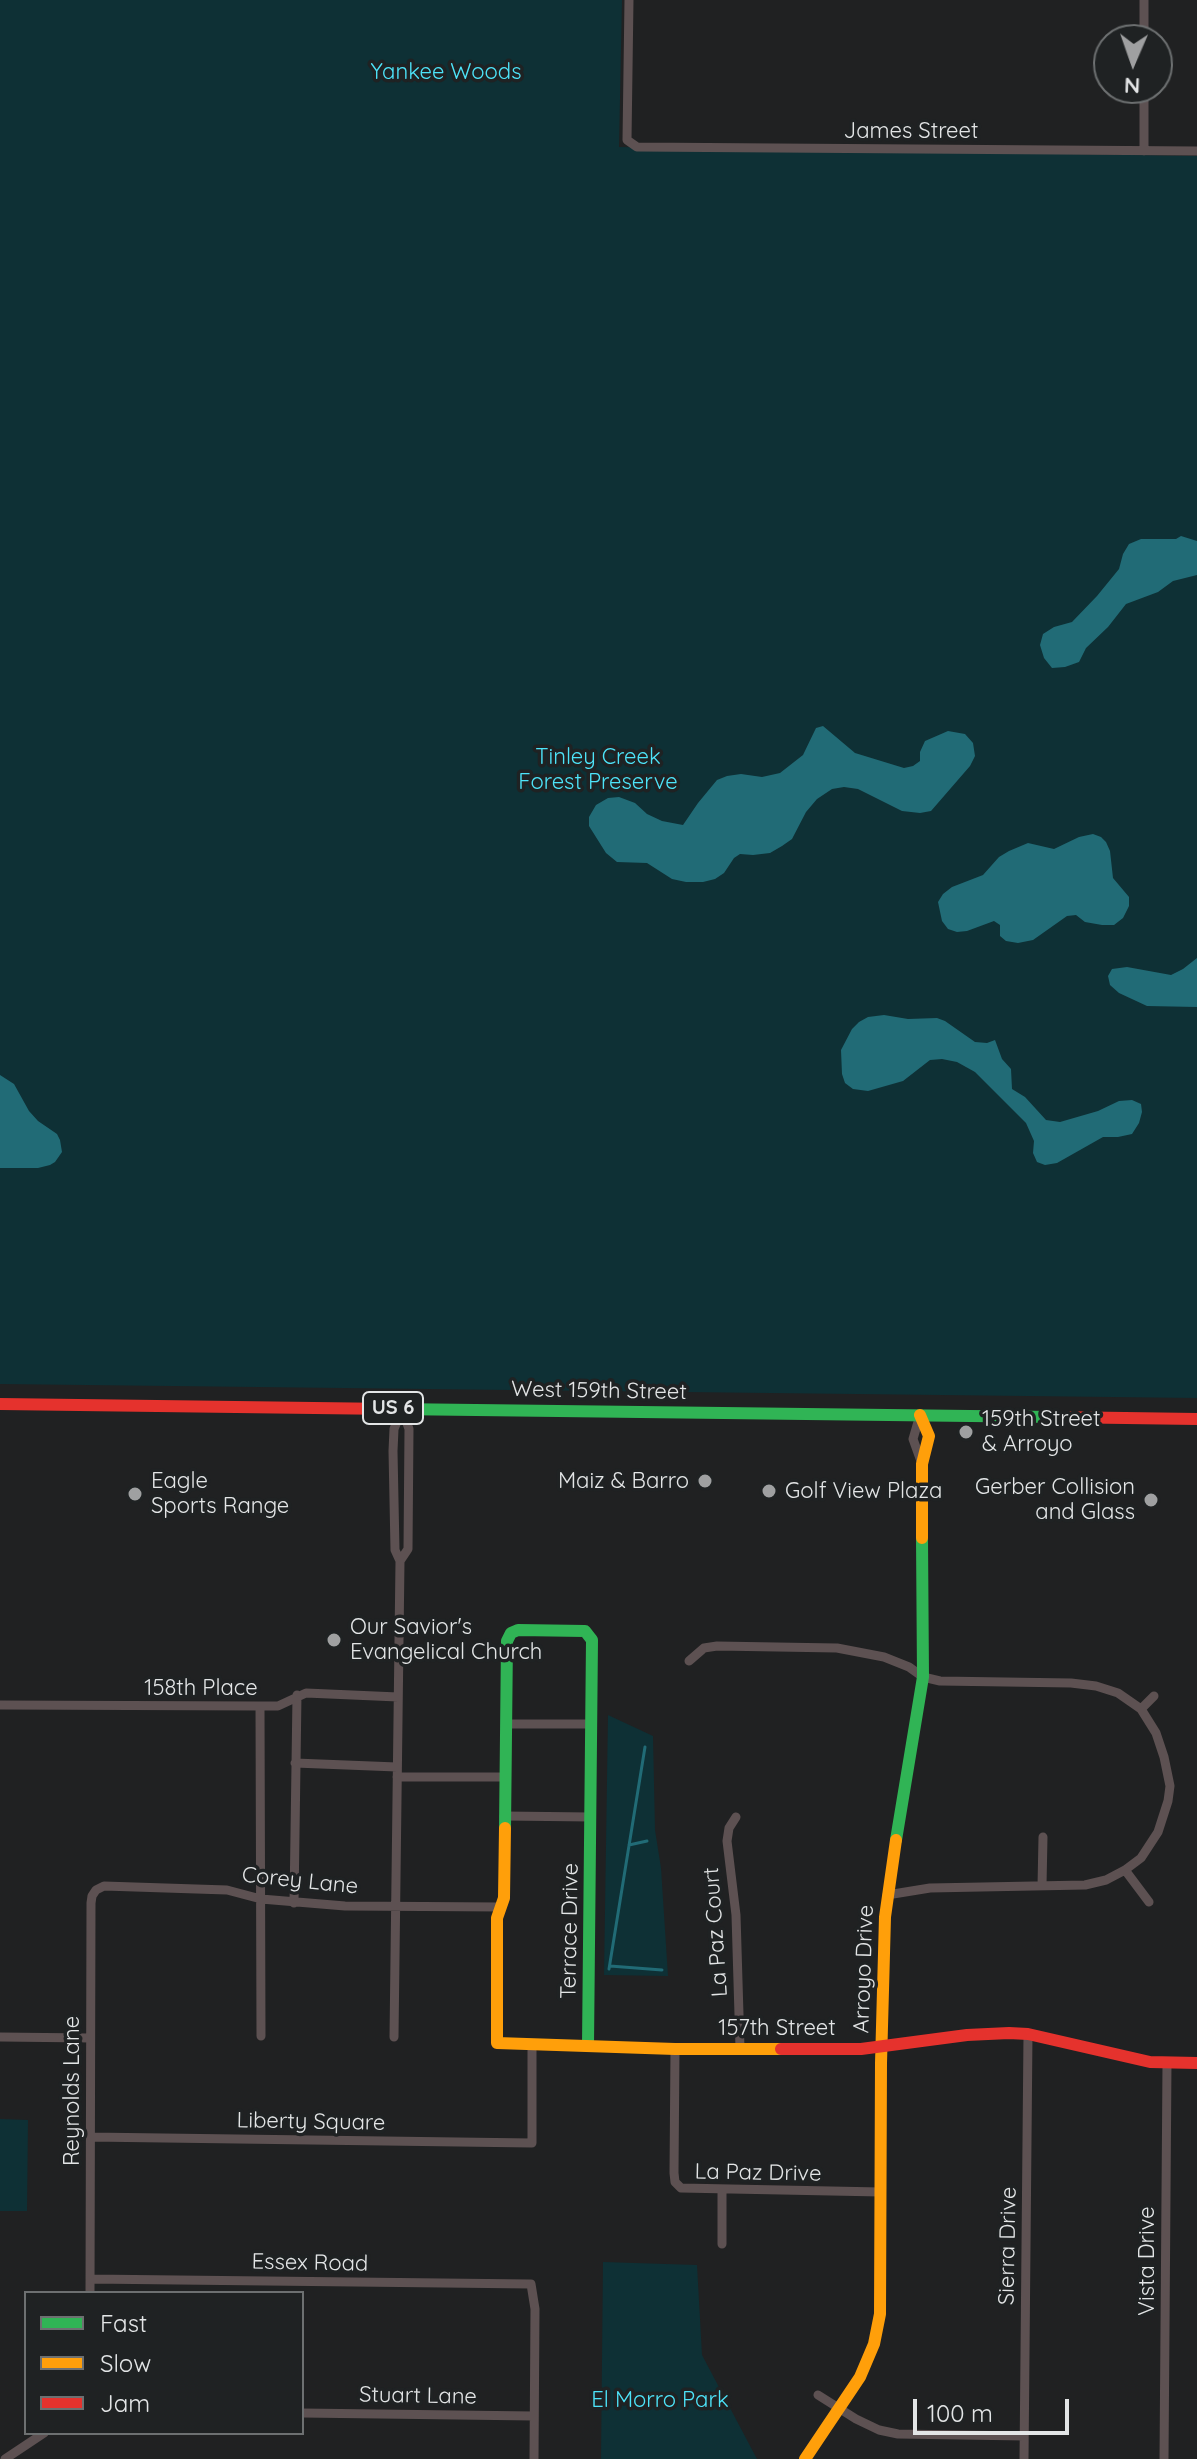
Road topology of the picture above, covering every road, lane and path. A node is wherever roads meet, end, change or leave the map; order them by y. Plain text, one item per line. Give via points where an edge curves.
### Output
1 (629, 0) edge
2 (1144, 0) edge
3 (1144, 24) edge
4 (1144, 104) edge
5 (1144, 151) junction
6 (1197, 151) edge
7 (0, 1404) edge
8 (402, 1409) junction
9 (920, 1415) junction
10 (1197, 1419) edge
11 (400, 1561) junction
12 (689, 1661) dead end
13 (923, 1677) junction
14 (297, 1695) junction
15 (1154, 1696) dead end
16 (398, 1697) junction
17 (0, 1705) edge
18 (260, 1706) junction
19 (1141, 1709) junction
20 (507, 1724) junction
21 (592, 1724) junction
22 (295, 1763) junction
23 (397, 1772) junction
24 (506, 1777) junction
25 (504, 1816) junction
26 (591, 1817) junction
27 (736, 1817) dead end
28 (1043, 1837) dead end
29 (1125, 1870) junction
30 (1042, 1886) junction
31 (96, 1890) joint
32 (887, 1895) junction
33 (261, 1899) junction
34 (1149, 1902) dead end
35 (294, 1903) junction
36 (396, 1906) junction
37 (501, 1907) junction
38 (1028, 2034) junction
39 (261, 2036) dead end
40 (0, 2037) edge
41 (394, 2037) dead end
42 (90, 2038) junction
43 (497, 2043) joint
44 (532, 2044) junction
45 (588, 2045) junction
46 (740, 2048) junction
47 (881, 2048) junction
48 (675, 2049) junction
49 (1167, 2063) junction
50 (1197, 2063) edge
51 (90, 2137) junction
52 (722, 2191) junction
53 (881, 2192) junction
54 (722, 2244) dead end
55 (90, 2279) junction
56 (90, 2291) edge
57 (818, 2395) dead end
58 (840, 2410) junction
59 (304, 2413) edge
60 (534, 2416) junction
61 (41, 2435) edge
62 (1024, 2436) junction
63 (5, 2459) edge
64 (534, 2459) edge
65 (805, 2459) edge
66 (1024, 2459) edge
67 (1164, 2459) edge

1 - 5 street, James Street via 627,140 637,147
2 - 3 street
4 - 5 street
5 - 6 street, James Street
7 - 8 street, West 159th Street / US 6
8 - 9 street, West 159th Street / US 6
8 - 11 street via 393,1451 395,1550
8 - 11 street via 409,1429 408,1549
9 - 10 street, West 159th Street / US 6
9 - 13 street, Arroyo Drive via 929,1436 922,1464
11 - 16 street
12 - 13 street via 704,1648 717,1646 837,1648 884,1657
13 - 19 street via 1096,1686
13 - 32 street, Arroyo Drive
14 - 16 street, 158th Place
14 - 18 street, 158th Place via 278,1706
14 - 22 street
15 - 19 street
16 - 23 street
17 - 18 street, 158th Place
18 - 33 street
19 - 29 street via 1164,1757 1168,1801 1151,1844
20 - 21 street
20 - 21 street, Terrace Drive via 508,1637 518,1630 582,1630 592,1640
20 - 24 street, Terrace Drive
21 - 26 street, Terrace Drive
22 - 23 street
22 - 35 street
23 - 24 street
23 - 36 street
24 - 25 street, Terrace Drive
25 - 26 street
25 - 37 street, Terrace Drive
26 - 45 street, Terrace Drive
27 - 46 street, La Paz Court via 727,1841 736,1915
28 - 30 street
29 - 30 street via 1085,1885
29 - 34 street
30 - 32 street via 930,1888
31 - 33 street, Corey Lane via 227,1890
31 - 42 street, Reynolds Lane via 91,1903
32 - 47 street, Arroyo Drive
33 - 35 street, Corey Lane
33 - 39 street
35 - 36 street, Corey Lane
36 - 37 street, Corey Lane
36 - 41 street
37 - 43 street, Terrace Drive
38 - 47 street, 157th Street via 979,2034
38 - 49 street, 157th Street
38 - 62 street, Sierra Drive
40 - 42 street
42 - 51 street, Reynolds Lane
43 - 44 street, 157th Street
44 - 45 street, 157th Street
44 - 51 street, Liberty Square via 532,2143
45 - 48 street, 157th Street
46 - 47 street, 157th Street
46 - 48 street, 157th Street
47 - 53 street, Arroyo Drive
48 - 52 street, La Paz Drive via 675,2182 686,2190
49 - 50 street, 157th Street
49 - 67 street, Vista Drive
51 - 55 street, Reynolds Lane
52 - 53 street, La Paz Drive
52 - 54 street
53 - 58 street, Arroyo Drive via 878,2327 869,2360
55 - 56 street, Reynolds Lane
55 - 60 street, Essex Road via 531,2284
57 - 58 street
58 - 62 street via 898,2434
58 - 65 street, Arroyo Drive
59 - 60 street, Stuart Lane
60 - 64 street
61 - 63 street
62 - 66 street, Sierra Drive

